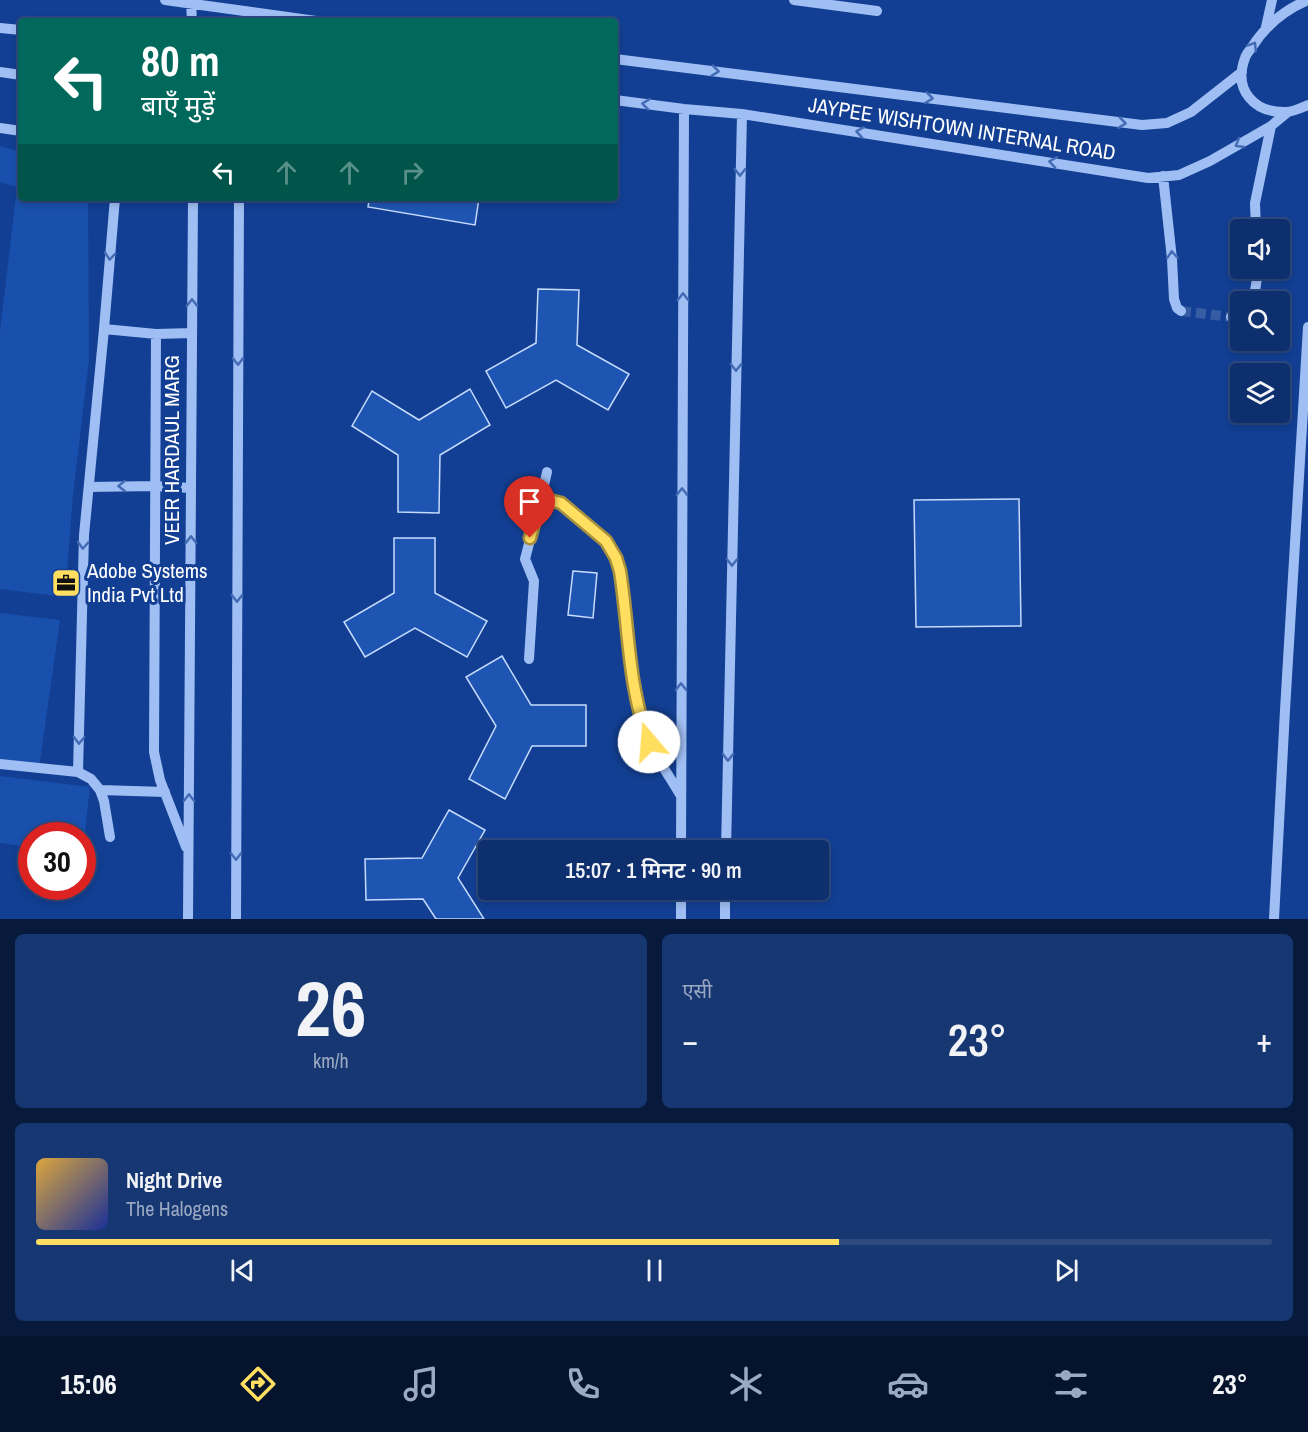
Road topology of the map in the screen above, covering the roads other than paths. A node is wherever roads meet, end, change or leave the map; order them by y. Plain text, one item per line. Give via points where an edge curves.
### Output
1 (165, 0) edge
2 (794, 0) edge
3 (1272, 0) edge
4 (1308, 0) edge
5 (191, 3) junction
6 (877, 11) dead end
7 (241, 16) edge
8 (192, 18) edge
9 (271, 18) edge
10 (1266, 27) junction
11 (0, 28) edge
12 (18, 30) edge
13 (618, 59) edge
14 (0, 72) edge
15 (1242, 72) junction
16 (18, 75) edge
17 (618, 100) edge
18 (1308, 105) edge
19 (684, 109) junction
20 (1288, 112) junction
21 (742, 114) junction
22 (1271, 126) junction
23 (0, 128) edge
24 (18, 131) edge
25 (1163, 176) junction
26 (115, 201) edge
27 (193, 201) edge
28 (239, 201) edge
29 (1256, 219) edge
30 (1181, 311) dead end
31 (1308, 327) edge
32 (104, 329) junction
33 (156, 333) junction
34 (192, 333) junction
35 (547, 472) dead end
36 (155, 486) junction
37 (89, 487) junction
38 (191, 488) junction
39 (541, 498) junction
40 (529, 659) dead end
41 (0, 764) edge
42 (78, 772) junction
43 (100, 790) junction
44 (165, 792) junction
45 (681, 796) junction
46 (110, 837) dead end
47 (681, 840) edge
48 (726, 840) edge
49 (188, 853) junction
50 (681, 900) edge
51 (725, 900) edge
52 (188, 919) edge
53 (236, 919) edge
54 (681, 919) edge
55 (725, 919) edge
56 (1274, 919) edge

1 - 5 street
2 - 6 street
3 - 10 street, JAYPEE WISHTOWN INTERNAL ROAD
4 - 10 street, JAYPEE WISHTOWN INTERNAL ROAD
5 - 7 street
5 - 8 street
7 - 9 street
15 -> 10 street, JAYPEE WISHTOWN INTERNAL ROAD via 1245,58
11 - 12 street
13 -> 15 street, JAYPEE WISHTOWN INTERNAL ROAD via 1142,125 1167,123 1191,112
14 - 16 street
15 - 20 street, JAYPEE WISHTOWN INTERNAL ROAD via 1242,84 1250,100 1264,110
19 -> 17 street, JAYPEE WISHTOWN INTERNAL ROAD
18 - 20 street, JAYPEE WISHTOWN INTERNAL ROAD
19 - 21 street, JAYPEE WISHTOWN INTERNAL ROAD
45 -> 19 street
20 - 22 street, JAYPEE WISHTOWN INTERNAL ROAD
25 -> 21 street, JAYPEE WISHTOWN INTERNAL ROAD via 1148,177
21 -> 48 street
22 -> 25 street, JAYPEE WISHTOWN INTERNAL ROAD via 1210,161 1179,175
22 - 29 street via 1255,203
23 - 24 street
30 -> 25 street via 1174,299
26 -> 32 street
34 -> 27 street, VEER HARDAUL MARG
28 -> 53 street
31 - 56 street
32 - 33 street
32 - 37 street
33 - 34 street
33 - 36 street
34 - 38 street, VEER HARDAUL MARG
35 - 39 street
36 -> 37 street
36 - 38 street
36 - 44 street via 154,752
37 -> 42 street via 82,562
49 -> 38 street, VEER HARDAUL MARG
39 - 40 street via 525,559 534,581
39 - 45 street via 561,503 586,523 606,541 616,558 641,723
41 - 42 street
42 - 43 street
43 - 44 street
43 - 46 street
44 - 49 street
45 - 47 street
49 - 52 street, VEER HARDAUL MARG
50 - 54 street
51 - 55 street

